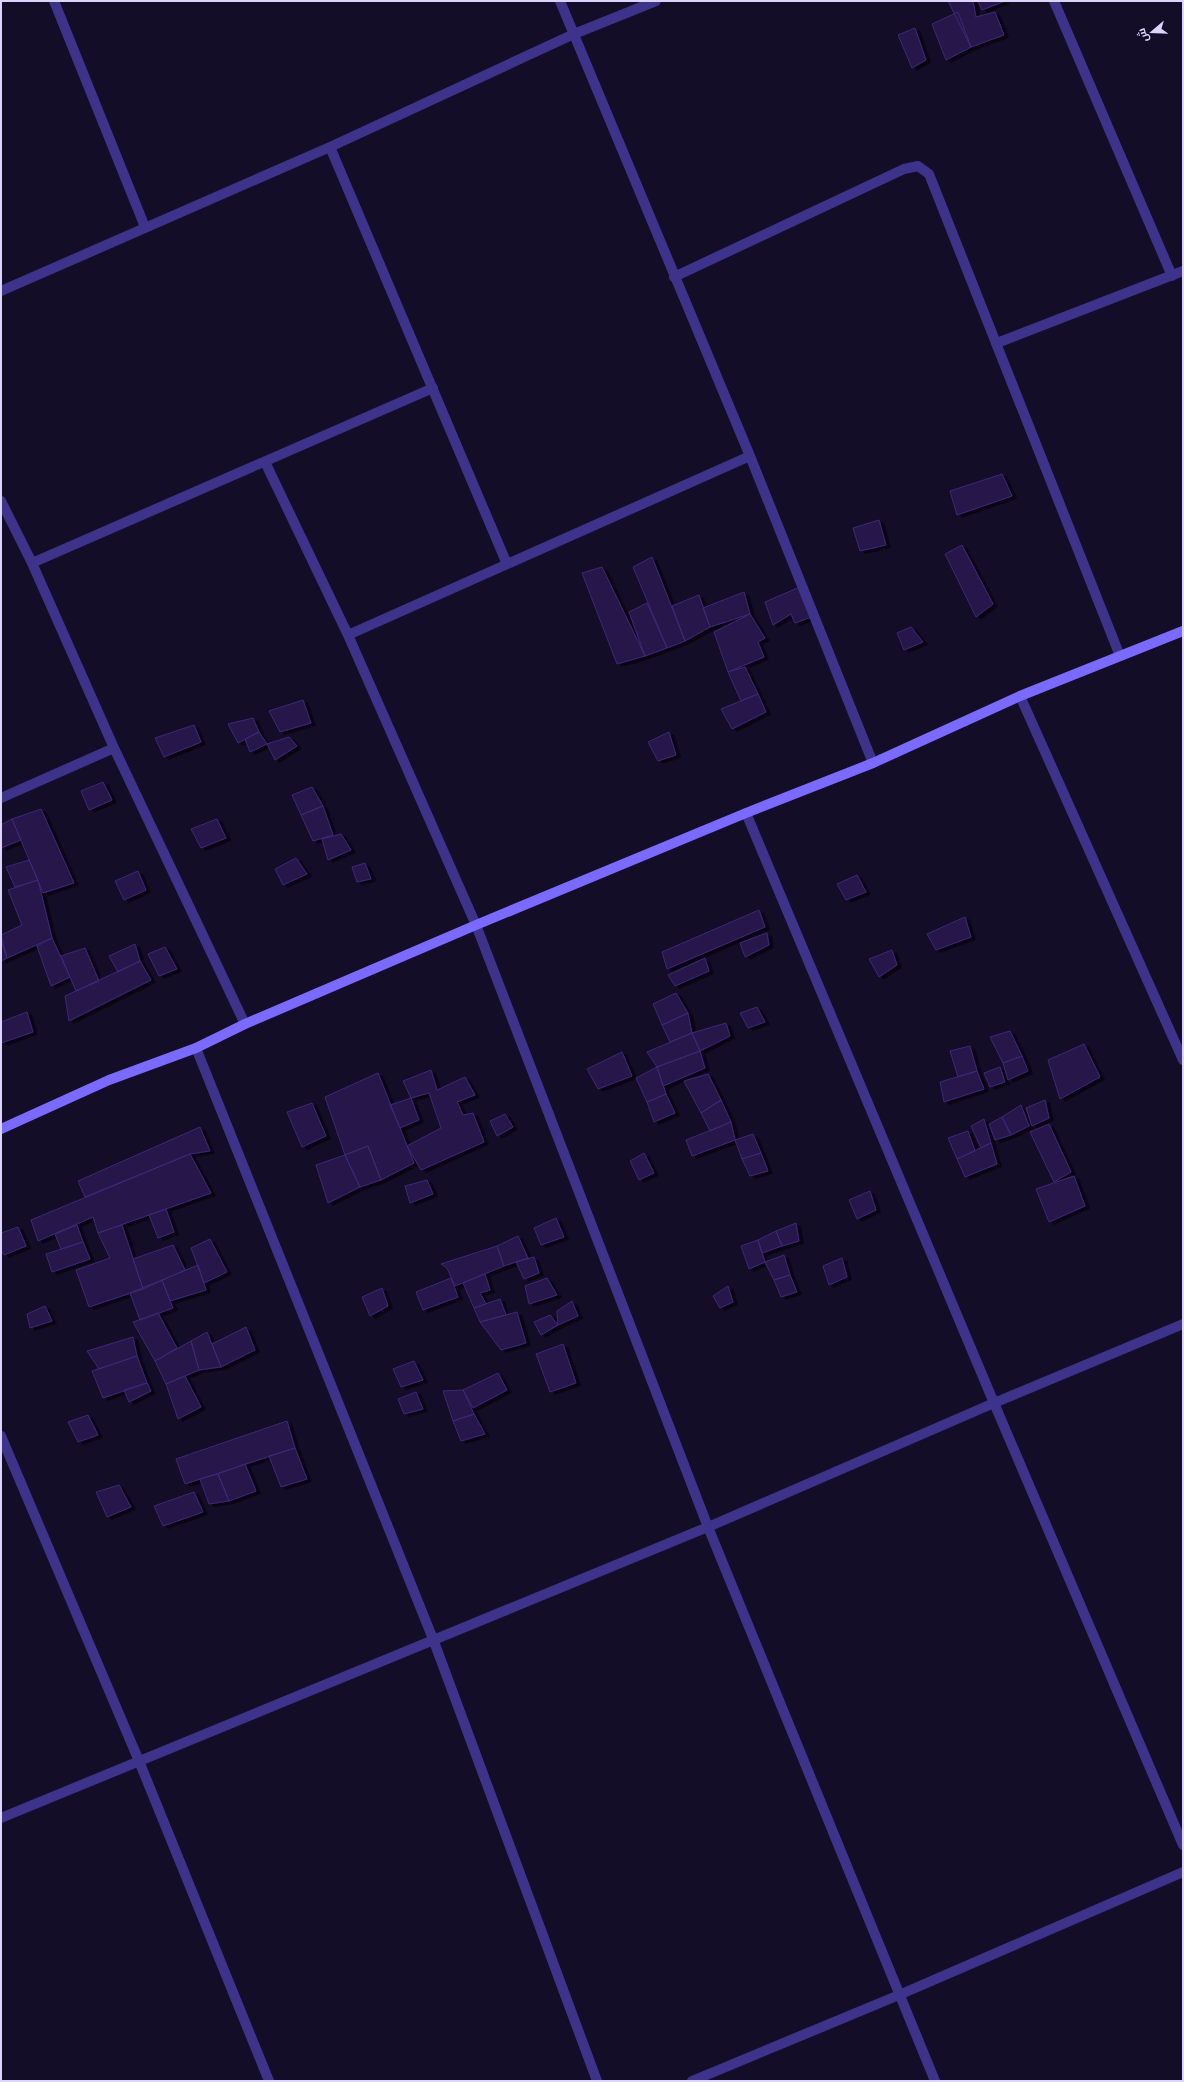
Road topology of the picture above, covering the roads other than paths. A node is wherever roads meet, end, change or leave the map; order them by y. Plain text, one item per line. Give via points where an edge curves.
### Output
1 (54, 1) edge
2 (560, 1) edge
3 (656, 1) edge
4 (1054, 1) edge
5 (574, 34) junction
6 (330, 148) junction
7 (145, 227) junction
8 (1183, 271) edge
9 (1172, 276) junction
10 (674, 277) junction
11 (1, 291) edge
12 (997, 343) junction
13 (433, 388) junction
14 (750, 456) junction
15 (265, 462) junction
16 (1, 501) edge
17 (32, 563) junction
18 (507, 564) junction
19 (1183, 631) edge
20 (348, 635) junction
21 (1120, 656) junction
22 (1020, 696) junction
23 (114, 748) junction
24 (873, 763) junction
25 (1, 798) edge
26 (746, 813) junction
27 (476, 925) junction
28 (245, 1024) junction
29 (196, 1048) junction
30 (1183, 1060) edge
31 (1, 1129) edge
32 (1183, 1324) edge
33 (994, 1402) junction
34 (1, 1436) edge
35 (708, 1527) junction
36 (432, 1639) junction
37 (139, 1761) junction
38 (1, 1818) edge
39 (1183, 1844) edge
40 (1183, 1872) edge
41 (899, 1995) junction
42 (269, 2081) edge
43 (597, 2081) edge
44 (692, 2081) edge
45 (935, 2081) edge

1 - 7 street
2 - 5 street
3 - 5 street
4 - 9 street
5 - 6 street
5 - 10 street
6 - 7 street
6 - 13 street
7 - 11 street
8 - 9 street
9 - 12 street
10 - 12 street via 904,170 918,166 929,174
10 - 14 street
12 - 21 street
13 - 15 street
13 - 18 street
14 - 18 street
14 - 24 street
15 - 17 street
15 - 20 street
16 - 17 street
17 - 23 street
18 - 20 street
19 - 21 main road
20 - 27 street
21 - 22 main road
22 - 24 main road
22 - 30 street
23 - 25 street
23 - 28 street
24 - 26 main road
26 - 27 main road
26 - 33 street
27 - 28 main road
27 - 35 street
28 - 29 main road
29 - 31 main road via 109,1080
29 - 36 street
32 - 33 street
33 - 35 street
33 - 39 street
34 - 37 street
35 - 36 street
35 - 41 street
36 - 37 street
36 - 43 street
37 - 38 street
37 - 42 street
40 - 41 street
41 - 44 street
41 - 45 street

